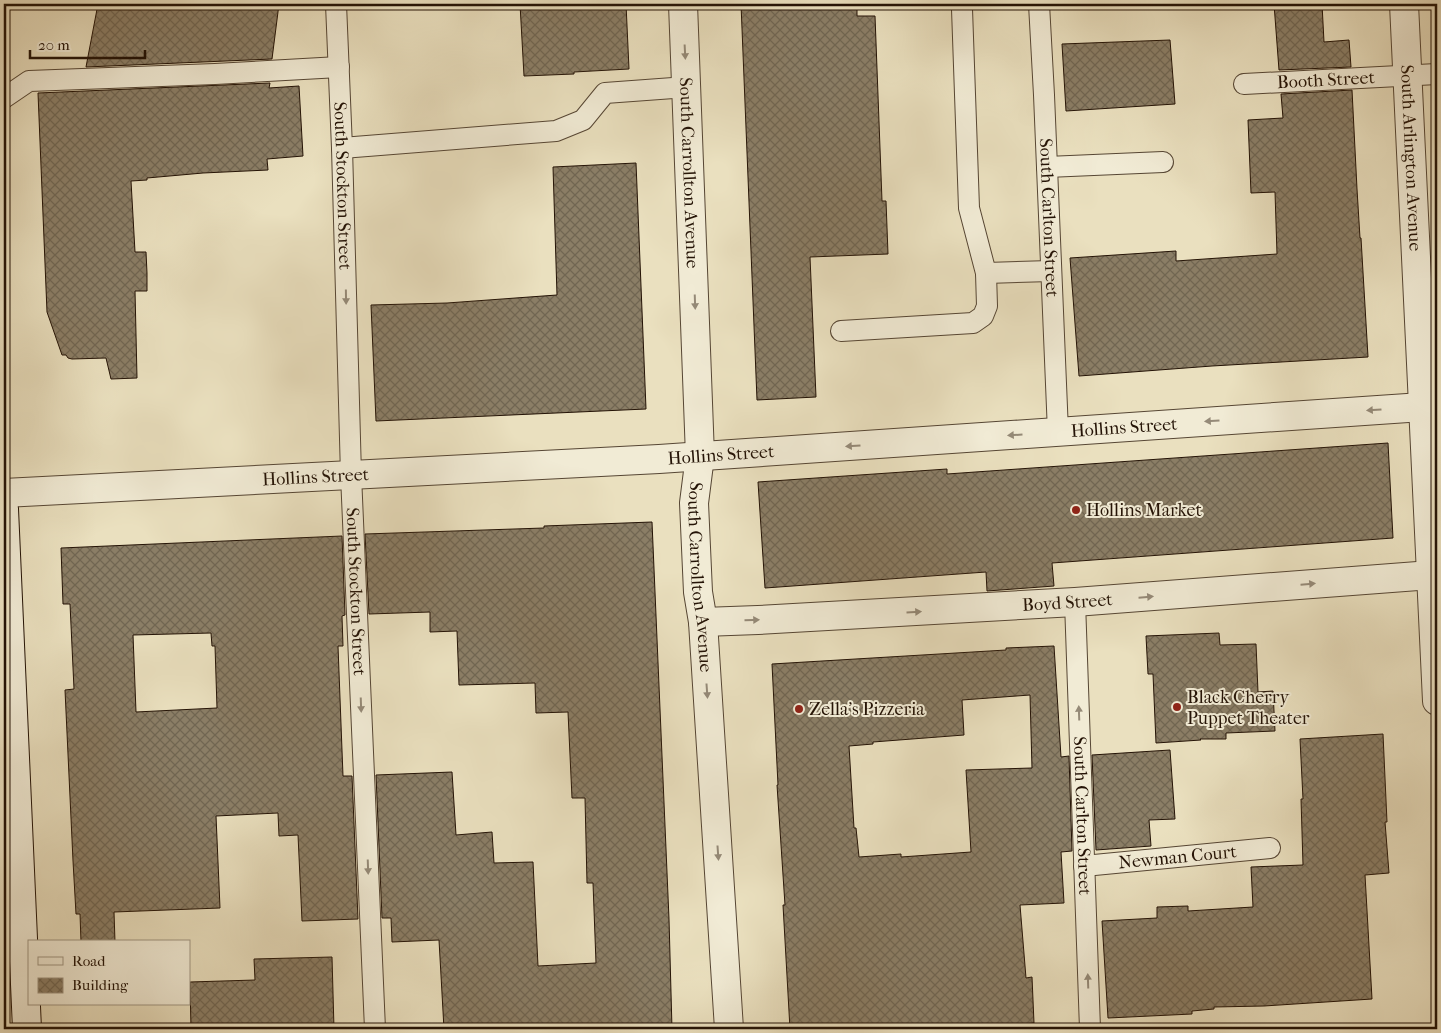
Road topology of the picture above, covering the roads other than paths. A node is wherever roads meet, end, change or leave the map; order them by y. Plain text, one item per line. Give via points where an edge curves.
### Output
1 (336, 4) edge
2 (683, 4) edge
3 (1039, 4) edge
4 (1404, 4) edge
5 (962, 9) dead end
6 (339, 67) junction
7 (1437, 74) edge
8 (1407, 75) junction
9 (1244, 84) dead end
10 (687, 87) junction
11 (4, 98) edge
12 (342, 148) junction
13 (1163, 162) dead end
14 (1047, 167) junction
15 (1051, 271) junction
16 (986, 273) junction
17 (841, 331) dead end
18 (1430, 406) edge
19 (1058, 432) junction
20 (700, 456) junction
21 (351, 475) junction
22 (4, 493) edge
23 (4, 509) edge
24 (1432, 575) junction
25 (1075, 602) junction
26 (703, 622) junction
27 (1437, 700) edge
28 (10, 814) edge
29 (1270, 848) dead end
30 (1084, 866) junction
31 (26, 1029) edge
32 (375, 1029) edge
33 (729, 1029) edge
34 (1090, 1029) edge

1 - 6 lane, South Stockton Street
2 -> 10 street, South Carrollton Avenue
3 - 14 lane, South Carlton Street
4 - 8 street, South Arlington Avenue
5 - 16 lane via 969,208
6 - 11 lane via 29,81
6 - 12 lane, South Stockton Street
7 - 8 lane, Booth Street
8 - 9 lane, Booth Street
8 - 18 street, South Arlington Avenue
10 - 12 lane via 605,93 583,120 556,131
10 -> 20 street, South Carrollton Avenue
12 -> 21 lane, South Stockton Street
13 - 14 lane
14 - 15 lane, South Carlton Street
15 - 16 lane
15 - 19 lane, South Carlton Street
16 - 17 lane via 987,306 983,316 973,323
18 -> 19 street, Hollins Street
18 - 24 street, South Arlington Avenue
19 -> 20 street, Hollins Street
20 - 21 street, Hollins Street
20 - 26 street, South Carrollton Avenue via 694,503 698,592
21 - 22 street, Hollins Street
21 -> 32 lane, South Stockton Street
23 - 28 street
25 -> 24 street, Boyd Street
24 - 27 street, South Arlington Avenue
26 -> 25 street, Boyd Street
30 -> 25 lane, South Carlton Street
26 -> 33 street, South Carrollton Avenue
28 - 31 street
29 - 30 lane, Newman Court
34 -> 30 lane, South Carlton Street

